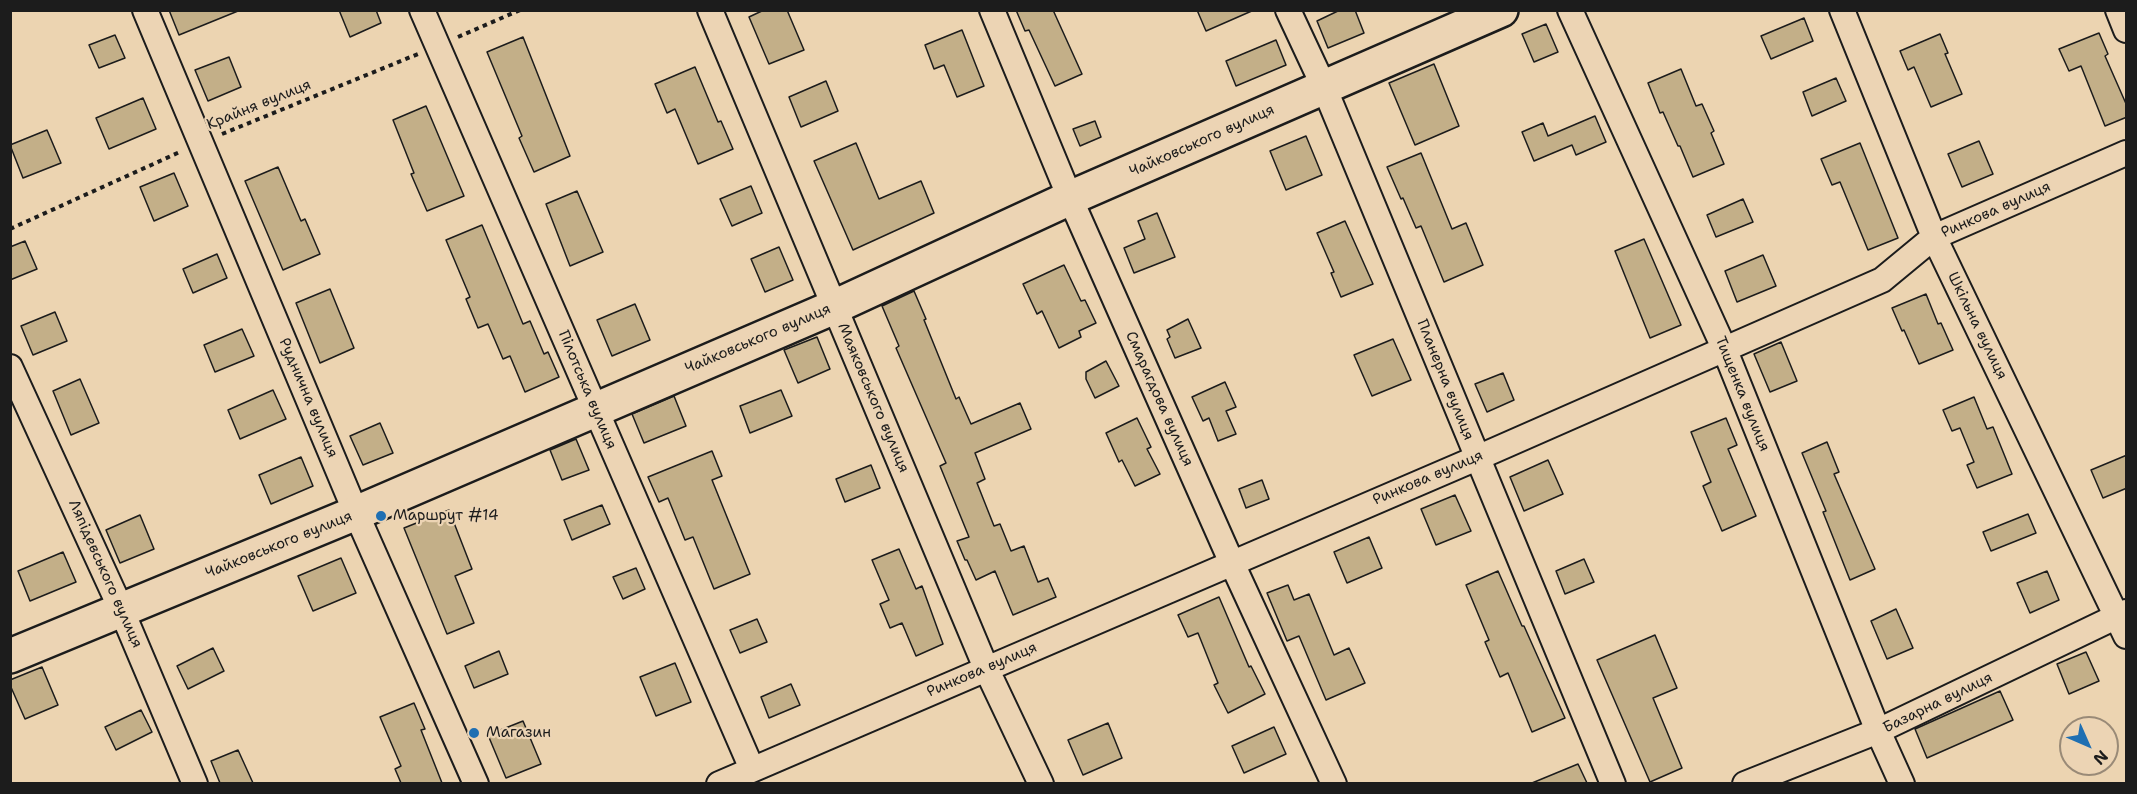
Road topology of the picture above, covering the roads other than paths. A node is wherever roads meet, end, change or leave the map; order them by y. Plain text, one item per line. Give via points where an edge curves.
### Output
1 (145, 10) edge
2 (423, 10) edge
3 (710, 10) edge
4 (992, 10) edge
5 (1288, 10) edge
6 (1501, 10) edge
7 (1570, 10) edge
8 (1842, 10) edge
9 (2118, 10) edge
10 (2127, 30) edge
11 (1324, 87) junction
12 (2127, 153) edge
13 (1070, 198) junction
14 (1934, 237) junction
15 (834, 307) junction
16 (1724, 348) junction
17 (10, 367) edge
18 (595, 410) junction
19 (1477, 458) junction
20 (356, 513) junction
21 (1231, 561) junction
22 (121, 609) junction
23 (2124, 622) edge
24 (10, 656) edge
25 (986, 668) junction
26 (1878, 731) junction
27 (752, 769) junction
28 (195, 783) edge
29 (476, 783) edge
30 (718, 783) edge
31 (1041, 783) edge
32 (1334, 783) edge
33 (1613, 783) edge
34 (1745, 783) edge
35 (1902, 783) edge

1 - 20 street, Руднична вулиця
2 - 18 street, Пілотська вулиця
3 - 15 street, Маяковського вулиця
4 - 13 street, Смарагдова вулиця
5 - 11 street, Планерна вулиця
6 - 11 street, Чайковського вулиця
7 - 16 street, Тищенка вулиця
8 - 14 street, Шкільна вулиця
9 - 10 street
11 - 13 street, Чайковського вулиця
11 - 19 street, Планерна вулиця
12 - 14 street, Ринкова вулиця
13 - 15 street, Чайковського вулиця
13 - 21 street, Смарагдова вулиця
14 - 16 street, Ринкова вулиця via 1882,280
14 - 23 street, Шкільна вулиця
15 - 18 street, Чайковського вулиця
15 - 25 street, Маяковського вулиця
16 - 19 street, Ринкова вулиця
16 - 26 street, Тищенка вулиця
17 - 22 street, Ляпідевського вулиця
18 - 20 street, Чайковського вулиця
18 - 27 street, Пілотська вулиця
19 - 21 street, Ринкова вулиця
19 - 33 street, Планерна вулиця
20 - 22 street, Чайковського вулиця
20 - 29 street, Руднична вулиця
21 - 25 street, Ринкова вулиця
21 - 32 street, Смарагдова вулиця
22 - 24 street, Чайковського вулиця
22 - 28 street, Ляпідевського вулиця
23 - 26 street, Базарна вулиця
25 - 27 street, Ринкова вулиця
25 - 31 street, Маяковського вулиця
26 - 34 street, Базарна вулиця
26 - 35 street, Тищенка вулиця
27 - 30 street, Ринкова вулиця

